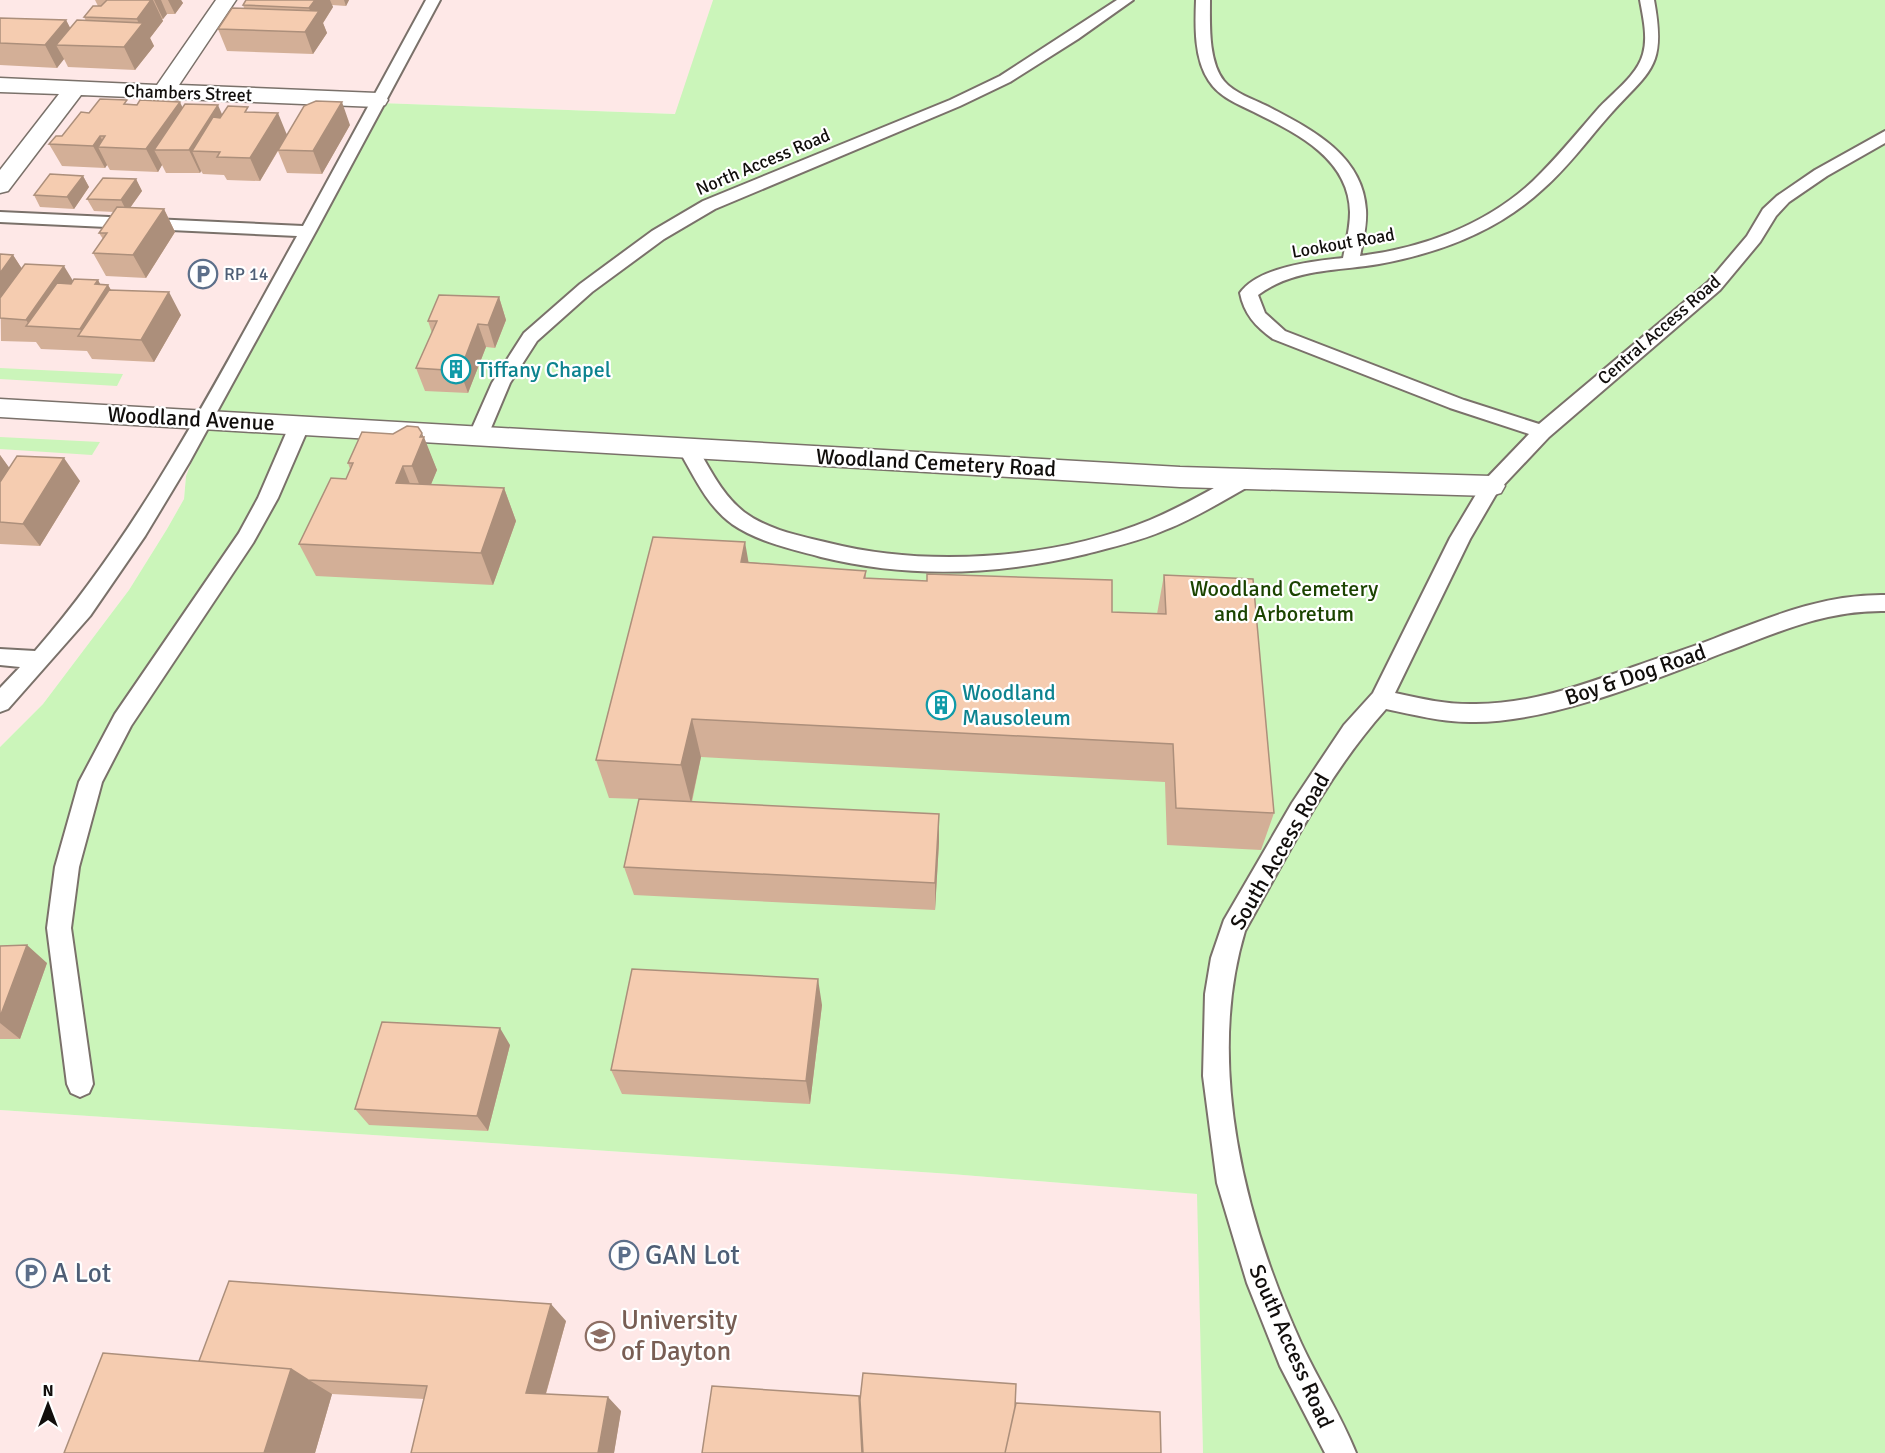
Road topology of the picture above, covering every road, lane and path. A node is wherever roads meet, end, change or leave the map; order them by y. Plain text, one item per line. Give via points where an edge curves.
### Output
1 (226, 0) edge
2 (433, 0) edge
3 (1126, 0) edge
4 (1203, 0) edge
5 (1647, 0) edge
6 (0, 85) edge
7 (75, 88) junction
8 (163, 92) junction
9 (377, 100) junction
10 (1885, 136) edge
11 (0, 186) edge
12 (0, 217) edge
13 (308, 231) junction
14 (1350, 264) junction
15 (0, 408) edge
16 (203, 419) junction
17 (300, 424) junction
18 (381, 429) joint
19 (1542, 432) junction
20 (479, 435) junction
21 (687, 447) junction
22 (1246, 479) junction
23 (1491, 486) junction
24 (1880, 599) edge
25 (0, 657) edge
26 (40, 660) junction
27 (1381, 699) junction
28 (0, 703) edge
29 (80, 1084) dead end
30 (1341, 1453) edge

1 - 8 street
2 - 9 lane
3 - 20 lane, North Access Road via 1005,79 709,205 658,235 586,288 530,337 501,383
4 - 14 lane via 1207,53 1215,79 1232,94 1320,144 1348,172 1358,207
5 - 14 lane, Lookout Road via 1653,35 1651,59 1557,166 1514,206 1475,228 1432,244
6 - 7 street, Chambers Street
7 - 8 street, Chambers Street
7 - 11 street
8 - 9 street, Chambers Street
9 - 13 lane
10 - 19 lane, Central Access Road via 1783,199 1714,286
12 - 13 lane
13 - 16 lane
14 - 19 lane, Lookout Road via 1285,273 1259,283 1249,293 1251,307 1260,321 1279,335
15 - 16 street, Woodland Avenue
16 - 17 street, Woodland Avenue
16 - 26 lane via 159,498 117,562
17 - 18 street, Woodland Avenue
17 - 29 lane via 246,538 123,720 91,782 67,867 59,928
18 - 20 street, Woodland Cemetery Road
19 - 23 lane, Central Access Road
20 - 21 street, Woodland Cemetery Road
21 - 22 street, Woodland Cemetery Road
21 - 22 lane via 721,502 750,525 828,552 910,566 1011,562 1085,547 1166,522
22 - 23 street, Woodland Cemetery Road
23 - 27 lane, South Access Road via 1460,538
24 - 27 lane, Boy & Dog Road via 1798,615 1577,696 1533,707 1465,713
25 - 26 lane
26 - 28 lane
27 - 30 lane, South Access Road via 1327,766 1236,921 1218,994 1216,1076 1231,1183 1261,1283 1291,1355

